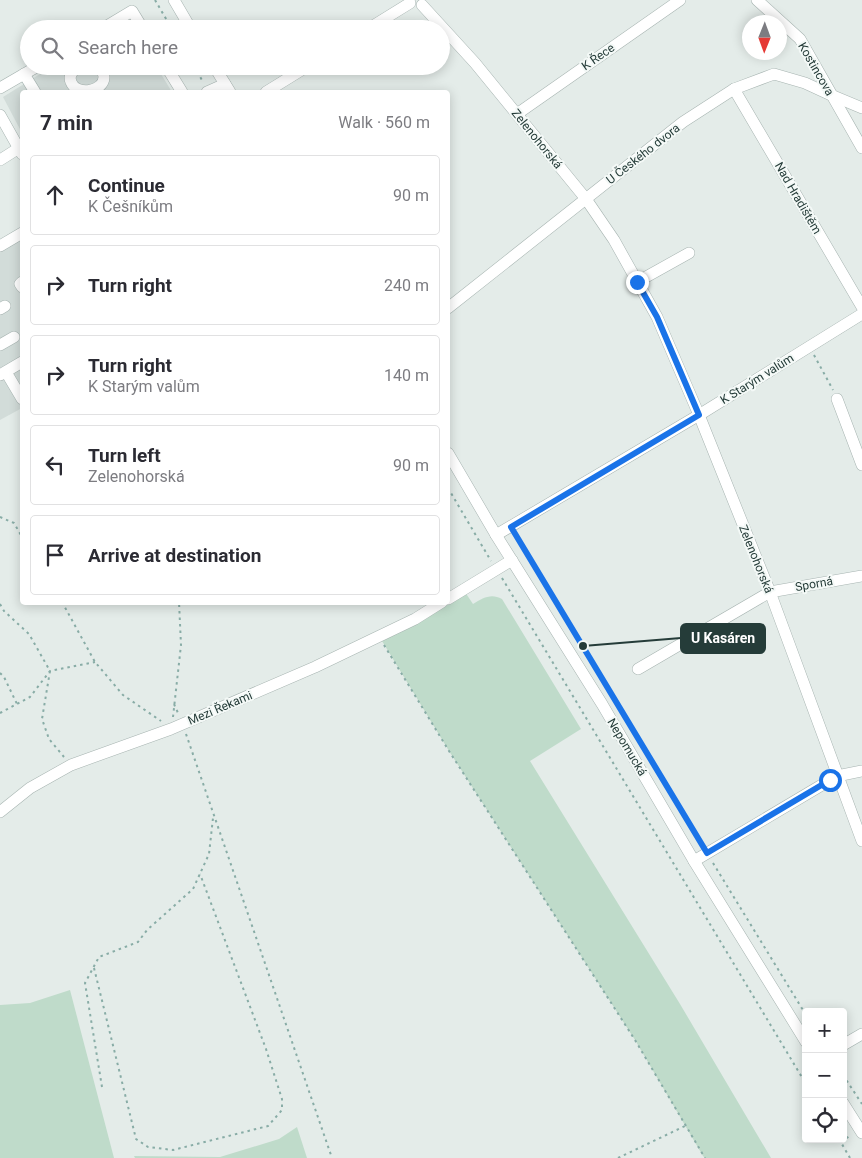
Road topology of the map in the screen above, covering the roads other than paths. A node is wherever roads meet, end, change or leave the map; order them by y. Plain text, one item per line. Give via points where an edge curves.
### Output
1 (174, 0) edge
2 (680, 0) edge
3 (757, 0) edge
4 (409, 1) edge
5 (424, 3) edge
6 (118, 20) edge
7 (138, 20) edge
8 (186, 20) edge
9 (381, 20) edge
10 (439, 20) edge
11 (450, 33) edge
12 (22, 75) edge
13 (25, 75) edge
14 (71, 75) edge
15 (103, 75) edge
16 (172, 75) edge
17 (220, 75) edge
18 (293, 75) edge
19 (0, 88) edge
20 (228, 88) edge
21 (734, 89) junction
22 (34, 90) edge
23 (77, 90) edge
24 (90, 90) edge
25 (181, 90) edge
26 (269, 90) edge
27 (831, 95) junction
28 (862, 108) edge
29 (517, 114) junction
30 (0, 115) edge
31 (862, 148) edge
32 (20, 149) edge
33 (20, 151) edge
34 (0, 160) edge
35 (586, 199) junction
36 (20, 234) edge
37 (0, 246) edge
38 (689, 253) dead end
39 (637, 282) junction
40 (450, 306) edge
41 (862, 307) edge
42 (862, 314) edge
43 (14, 337) dead end
44 (0, 345) edge
45 (20, 363) edge
46 (3, 373) edge
47 (20, 396) edge
48 (837, 399) road end
49 (699, 415) junction
50 (450, 456) edge
51 (862, 465) edge
52 (496, 535) junction
53 (512, 560) junction
54 (862, 576) edge
55 (770, 592) junction
56 (450, 598) edge
57 (437, 605) edge
58 (638, 669) dead end
59 (862, 771) edge
60 (837, 776) junction
61 (0, 812) edge
62 (862, 841) edge
63 (694, 861) junction
64 (862, 1034) edge
65 (802, 1036) edge
66 (847, 1043) edge
67 (847, 1109) edge
68 (862, 1133) edge

1 - 8 street
2 - 29 street, K Řece
3 - 27 street, Kostincova via 800,39
4 - 5 street via 416,7
4 - 9 street
5 - 10 street, Zelenohorská
6 - 7 street via 132,11
11 - 29 street, Zelenohorská
12 - 19 street
13 - 22 street
14 - 23 street
15 - 24 street via 101,85
16 - 25 street
17 - 20 street
18 - 26 street
21 - 27 street, U Českého dvora via 774,74
21 - 35 street, U Českého dvora via 683,122
21 - 41 street, Nad Hradištěm
27 - 28 street, U Českého dvora
27 - 31 street, Kostincova
29 - 35 street, Zelenohorská
30 - 32 street
33 - 34 street
35 - 39 street, Zelenohorská
35 - 40 street, U Českého dvora
36 - 37 street
38 - 39 street
39 - 49 street, Zelenohorská via 657,317
42 - 49 street, K Starým valům
43 - 44 street
45 - 46 street
46 - 47 street
48 - 51 street
49 - 52 street, K Starým valům
49 - 55 street, Zelenohorská
50 - 52 street, Nepomucká
52 - 53 street, Nepomucká
53 - 56 street
53 - 63 street, Nepomucká via 602,704
54 - 55 street, Sporná
55 - 58 street, Sporná
55 - 60 street, Zelenohorská
57 - 61 street, Mezi Řekami via 315,667 171,729 71,765 30,788
59 - 60 street
60 - 62 street, Zelenohorská
60 - 63 street
63 - 65 street, Nepomucká
64 - 66 street
67 - 68 street

